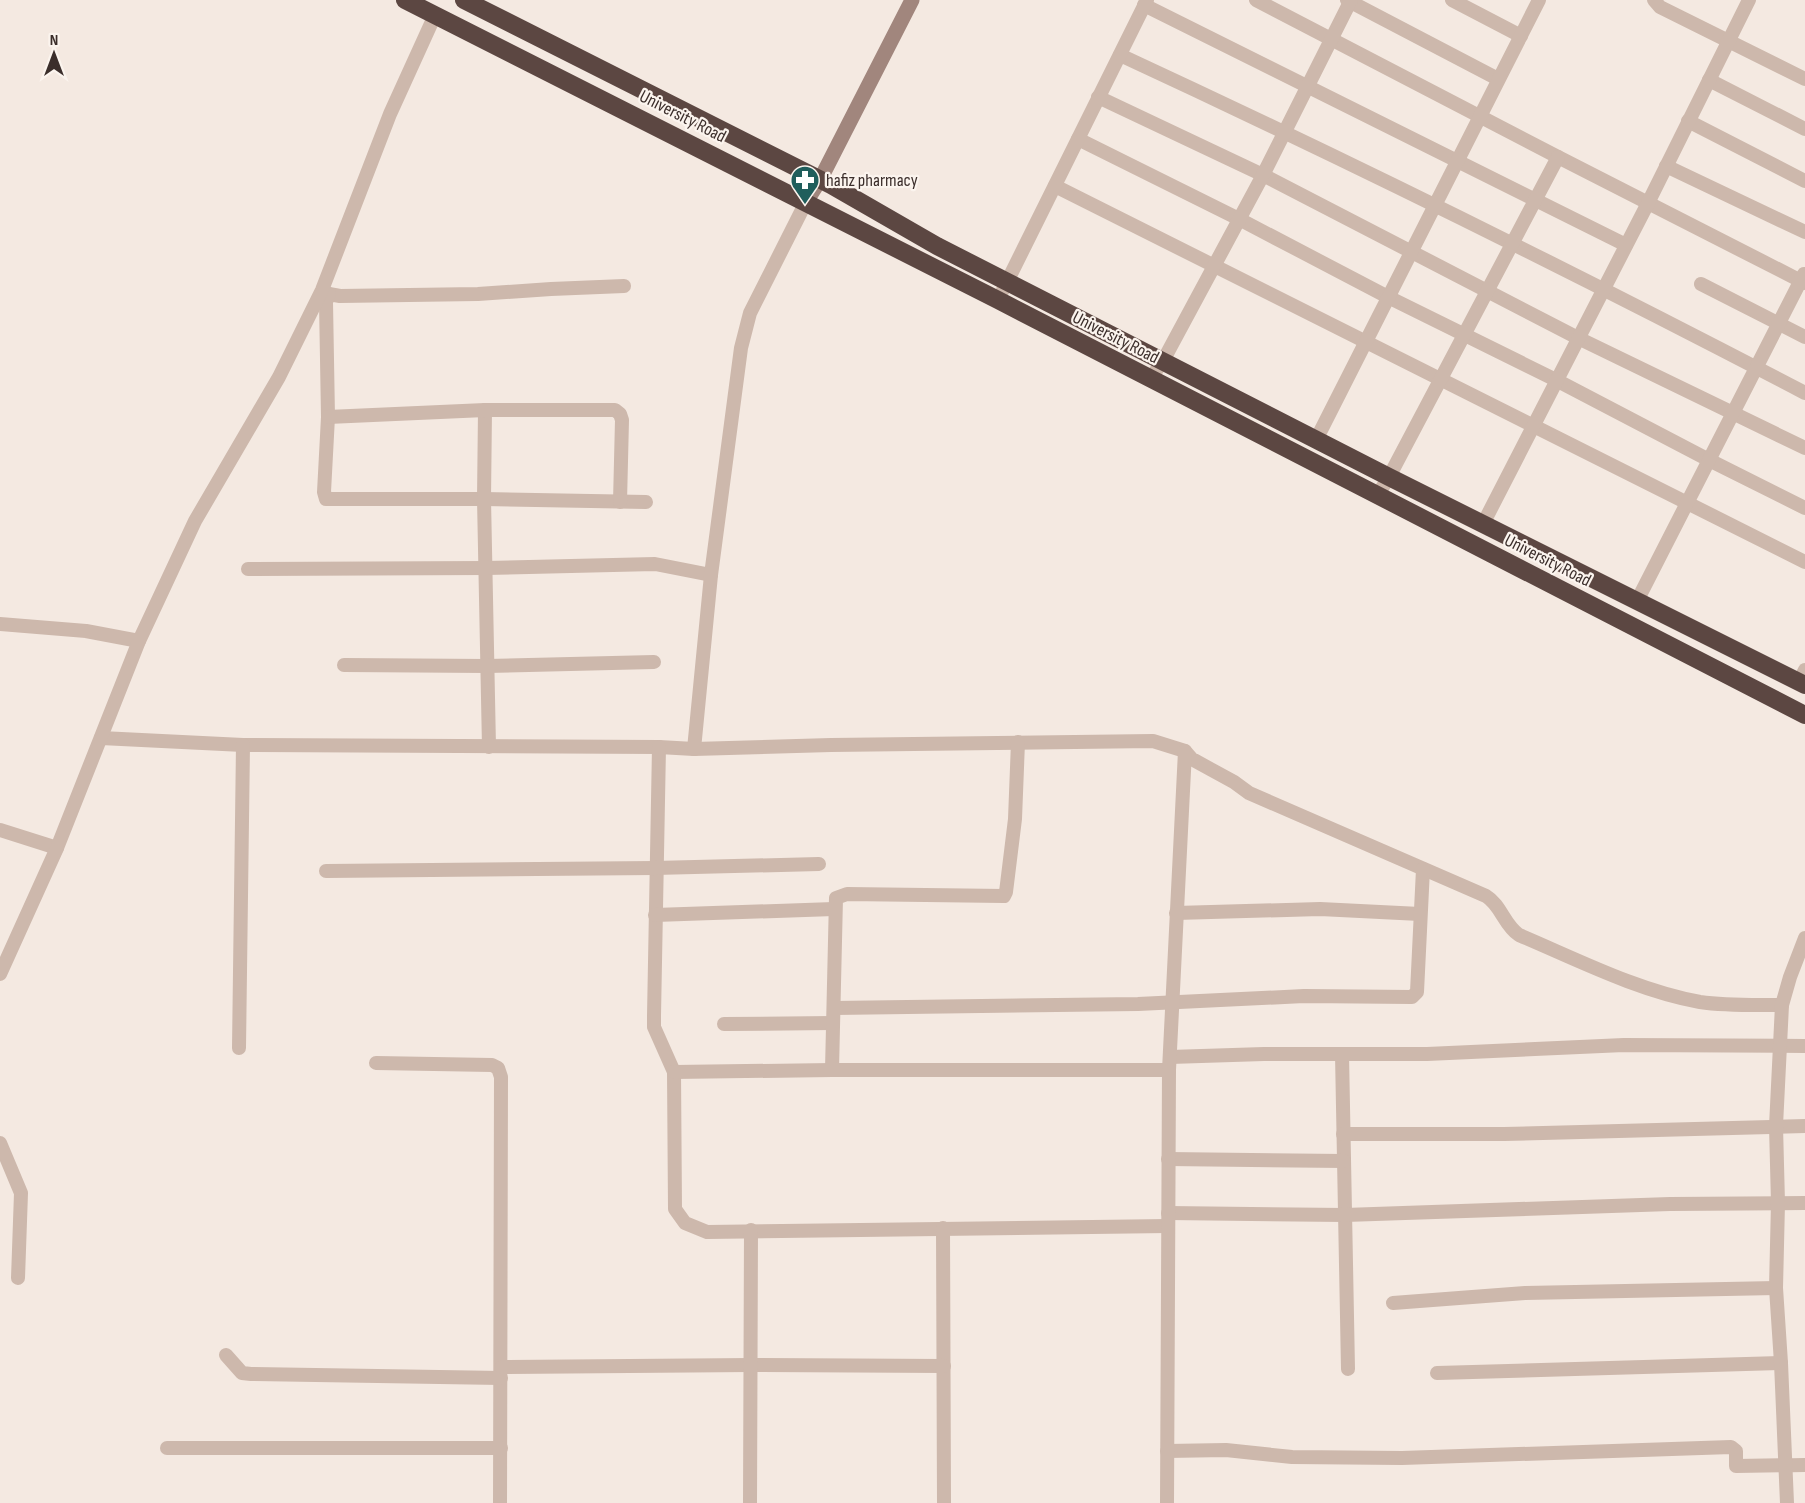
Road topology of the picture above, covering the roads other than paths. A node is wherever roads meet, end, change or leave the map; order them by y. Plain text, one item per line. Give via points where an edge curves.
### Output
1 (405, 0) edge
2 (464, 0) edge
3 (912, 0) edge
4 (1256, 0) edge
5 (1349, 0) edge
6 (1452, 0) edge
7 (1539, 0) edge
8 (1654, 0) edge
9 (1749, 0) edge
10 (1145, 3) edge
11 (435, 15) junction
12 (1521, 36) junction
13 (1332, 38) junction
14 (1729, 41) junction
15 (1120, 55) junction
16 (1805, 79) edge
17 (1498, 80) junction
18 (1709, 80) junction
19 (1307, 87) junction
20 (1098, 98) junction
21 (1480, 116) junction
22 (1688, 122) junction
23 (1805, 129) edge
24 (1285, 132) junction
25 (1078, 139) junction
26 (1558, 157) junction
27 (1457, 160) junction
28 (1666, 166) junction
29 (1263, 175) junction
30 (820, 180) junction
31 (1805, 181) edge
32 (1055, 186) junction
33 (1536, 198) junction
34 (806, 202) junction
35 (1648, 203) junction
36 (1434, 204) junction
37 (1239, 219) junction
38 (1805, 232) edge
39 (1511, 244) junction
40 (1626, 244) junction
41 (1411, 251) junction
42 (1214, 265) junction
43 (1804, 279) edge
44 (1008, 282) junction
45 (1701, 284) dead end
46 (624, 286) dead end
47 (1603, 289) junction
48 (1488, 290) junction
49 (325, 292) junction
50 (1388, 297) junction
51 (998, 300) junction
52 (1779, 324) junction
53 (1464, 335) junction
54 (1805, 337) edge
55 (1578, 338) junction
56 (1366, 340) junction
57 (1163, 360) junction
58 (1756, 368) junction
59 (1150, 379) junction
60 (1441, 380) junction
61 (1556, 380) junction
62 (1805, 393) edge
63 (485, 410) junction
64 (1733, 413) junction
65 (328, 417) junction
66 (1533, 426) junction
67 (1316, 440) junction
68 (1805, 448) edge
69 (1709, 460) junction
70 (1389, 477) junction
71 (1377, 496) junction
72 (484, 498) junction
73 (620, 502) junction
74 (646, 502) dead end
75 (1688, 503) junction
76 (1805, 508) edge
77 (1483, 524) junction
78 (1805, 562) edge
79 (486, 568) junction
80 (248, 569) dead end
81 (711, 575) junction
82 (1637, 601) junction
83 (0, 624) edge
84 (139, 641) junction
85 (654, 662) dead end
86 (344, 665) dead end
87 (487, 666) junction
88 (1803, 679) edge
89 (1805, 715) edge
90 (101, 738) junction
91 (1018, 742) junction
92 (243, 745) junction
93 (489, 747) junction
94 (659, 747) junction
95 (694, 749) junction
96 (1185, 751) junction
97 (0, 830) edge
98 (57, 848) junction
99 (819, 864) dead end
100 (655, 868) junction
101 (1423, 869) junction
102 (326, 871) dead end
103 (834, 909) junction
104 (1176, 912) junction
105 (1420, 914) junction
106 (655, 915) junction
107 (1804, 941) edge
108 (0, 974) edge
109 (1173, 1002) junction
110 (1782, 1005) junction
111 (834, 1008) junction
112 (833, 1023) junction
113 (724, 1024) dead end
114 (1780, 1046) junction
115 (1805, 1046) edge
116 (238, 1048) dead end
117 (1342, 1054) junction
118 (376, 1063) dead end
119 (1169, 1063) junction
120 (832, 1070) junction
121 (674, 1072) junction
122 (1776, 1126) junction
123 (1805, 1126) edge
124 (1343, 1134) junction
125 (0, 1143) edge
126 (1168, 1160) junction
127 (1344, 1161) junction
128 (1778, 1203) junction
129 (1805, 1203) edge
130 (1345, 1215) junction
131 (1168, 1220) junction
132 (944, 1228) junction
133 (751, 1230) junction
134 (18, 1278) dead end
135 (1776, 1288) junction
136 (1393, 1302) dead end
137 (226, 1355) dead end
138 (1781, 1364) junction
139 (751, 1365) junction
140 (944, 1366) junction
141 (1348, 1369) dead end
142 (501, 1373) junction
143 (1437, 1373) dead end
144 (167, 1448) dead end
145 (501, 1448) junction
146 (1167, 1451) junction
147 (1805, 1465) edge
148 (1784, 1466) junction
149 (500, 1503) edge
150 (750, 1503) edge
151 (944, 1503) edge
152 (1167, 1503) edge
153 (1787, 1503) edge

1 - 11 highway, University Road
2 - 30 highway, University Road
3 - 30 street
4 - 13 street
5 - 13 street
5 - 17 street
6 - 12 street
7 - 12 street
8 - 14 street via 1660,7
9 - 14 street
10 - 15 street
10 - 19 street
11 - 34 highway, University Road
11 - 49 street via 390,114
12 - 17 street
13 - 19 street
13 - 21 street
14 - 16 street
14 - 18 street
15 - 20 street
15 - 24 street
17 - 21 street
18 - 22 street
18 - 23 street
19 - 24 street
19 - 27 street
20 - 25 street
20 - 29 street
21 - 26 street
21 - 27 street
22 - 28 street
22 - 31 street
24 - 29 street
24 - 36 street
25 - 32 street
25 - 37 street
26 - 33 street
26 - 35 street
27 - 33 street
27 - 36 street
28 - 35 street
28 - 38 street
29 - 37 street
29 - 41 street
30 - 34 street
30 - 44 highway, University Road
32 - 42 street
32 - 44 street
33 - 39 street
33 - 40 street
34 - 51 highway, University Road
34 - 81 street via 745,330
35 - 40 street
35 - 43 street
36 - 39 street
36 - 41 street
37 - 42 street
37 - 50 street
39 - 47 street
39 - 48 street
40 - 47 street
41 - 48 street
41 - 50 street
42 - 56 street
42 - 57 street
43 - 52 street
44 - 51 street
44 - 57 highway, University Road
45 - 52 street
46 - 49 street via 478,294 340,296
47 - 55 street
47 - 58 street
48 - 53 street
48 - 55 street
49 - 65 street
49 - 84 street via 195,521
50 - 53 street
50 - 56 street
51 - 59 highway, University Road
52 - 54 street
52 - 58 street
53 - 60 street
53 - 61 street
55 - 61 street
55 - 64 street
56 - 60 street
56 - 67 street
57 - 59 street
57 - 67 highway, University Road
58 - 62 street
58 - 64 street
59 - 71 highway, University Road
60 - 66 street
60 - 70 street
61 - 66 street
61 - 69 street
63 - 65 street
63 - 72 street
63 - 73 street via 615,410 620,414
64 - 68 street
64 - 69 street
65 - 72 street via 326,499
66 - 75 street
66 - 77 street
67 - 70 highway, University Road
69 - 75 street
69 - 76 street
70 - 71 street
70 - 77 highway, University Road
71 - 89 highway, University Road
72 - 73 street
72 - 79 street
73 - 74 street
75 - 78 street
75 - 82 street
77 - 82 highway, University Road
79 - 80 street
79 - 81 street via 655,564
79 - 87 street
81 - 95 street
82 - 88 highway, University Road
83 - 84 street via 86,631
84 - 90 street
85 - 87 street
86 - 87 street
87 - 93 street
90 - 92 street
90 - 98 street
91 - 95 street
91 - 96 street via 1153,741
91 - 103 street via 1015,819 1004,896 847,894 836,898
92 - 93 street
92 - 116 street
93 - 94 street
94 - 95 street
94 - 100 street
96 - 101 street via 1250,793
96 - 104 street
97 - 98 street
98 - 108 street
99 - 100 street
100 - 102 street
100 - 106 street
101 - 105 street
101 - 110 street via 1493,900 1512,930 1519,934 1644,987 1702,1002
103 - 106 street
103 - 111 street
104 - 105 street via 1320,909
104 - 109 street
105 - 109 street via 1417,992 1412,997 1304,996
106 - 121 street via 654,1026
107 - 110 street
109 - 111 street
109 - 119 street
110 - 114 street
111 - 112 street
112 - 113 street
112 - 120 street
114 - 115 street
114 - 117 street via 1624,1045
114 - 122 street
117 - 119 street via 1264,1054
117 - 124 street
118 - 142 street via 498,1068
119 - 120 street
119 - 126 street
120 - 121 street
121 - 133 street via 675,1209 685,1224 707,1232
122 - 123 street
122 - 124 street
122 - 128 street
124 - 127 street
125 - 134 street via 21,1193
126 - 127 street
126 - 131 street
127 - 130 street
128 - 129 street
128 - 130 street
128 - 135 street
130 - 131 street
130 - 141 street
131 - 132 street
131 - 146 street
132 - 133 street
132 - 140 street
133 - 139 street
135 - 136 street via 1525,1293
135 - 138 street
137 - 142 street via 242,1373 251,1374
138 - 143 street
138 - 148 street
139 - 140 street
139 - 142 street
139 - 150 street
140 - 151 street
142 - 145 street
144 - 145 street
145 - 149 street
146 - 148 street via 1402,1458 1731,1447 1736,1451 1736,1466
146 - 152 street
147 - 148 street
148 - 153 street

